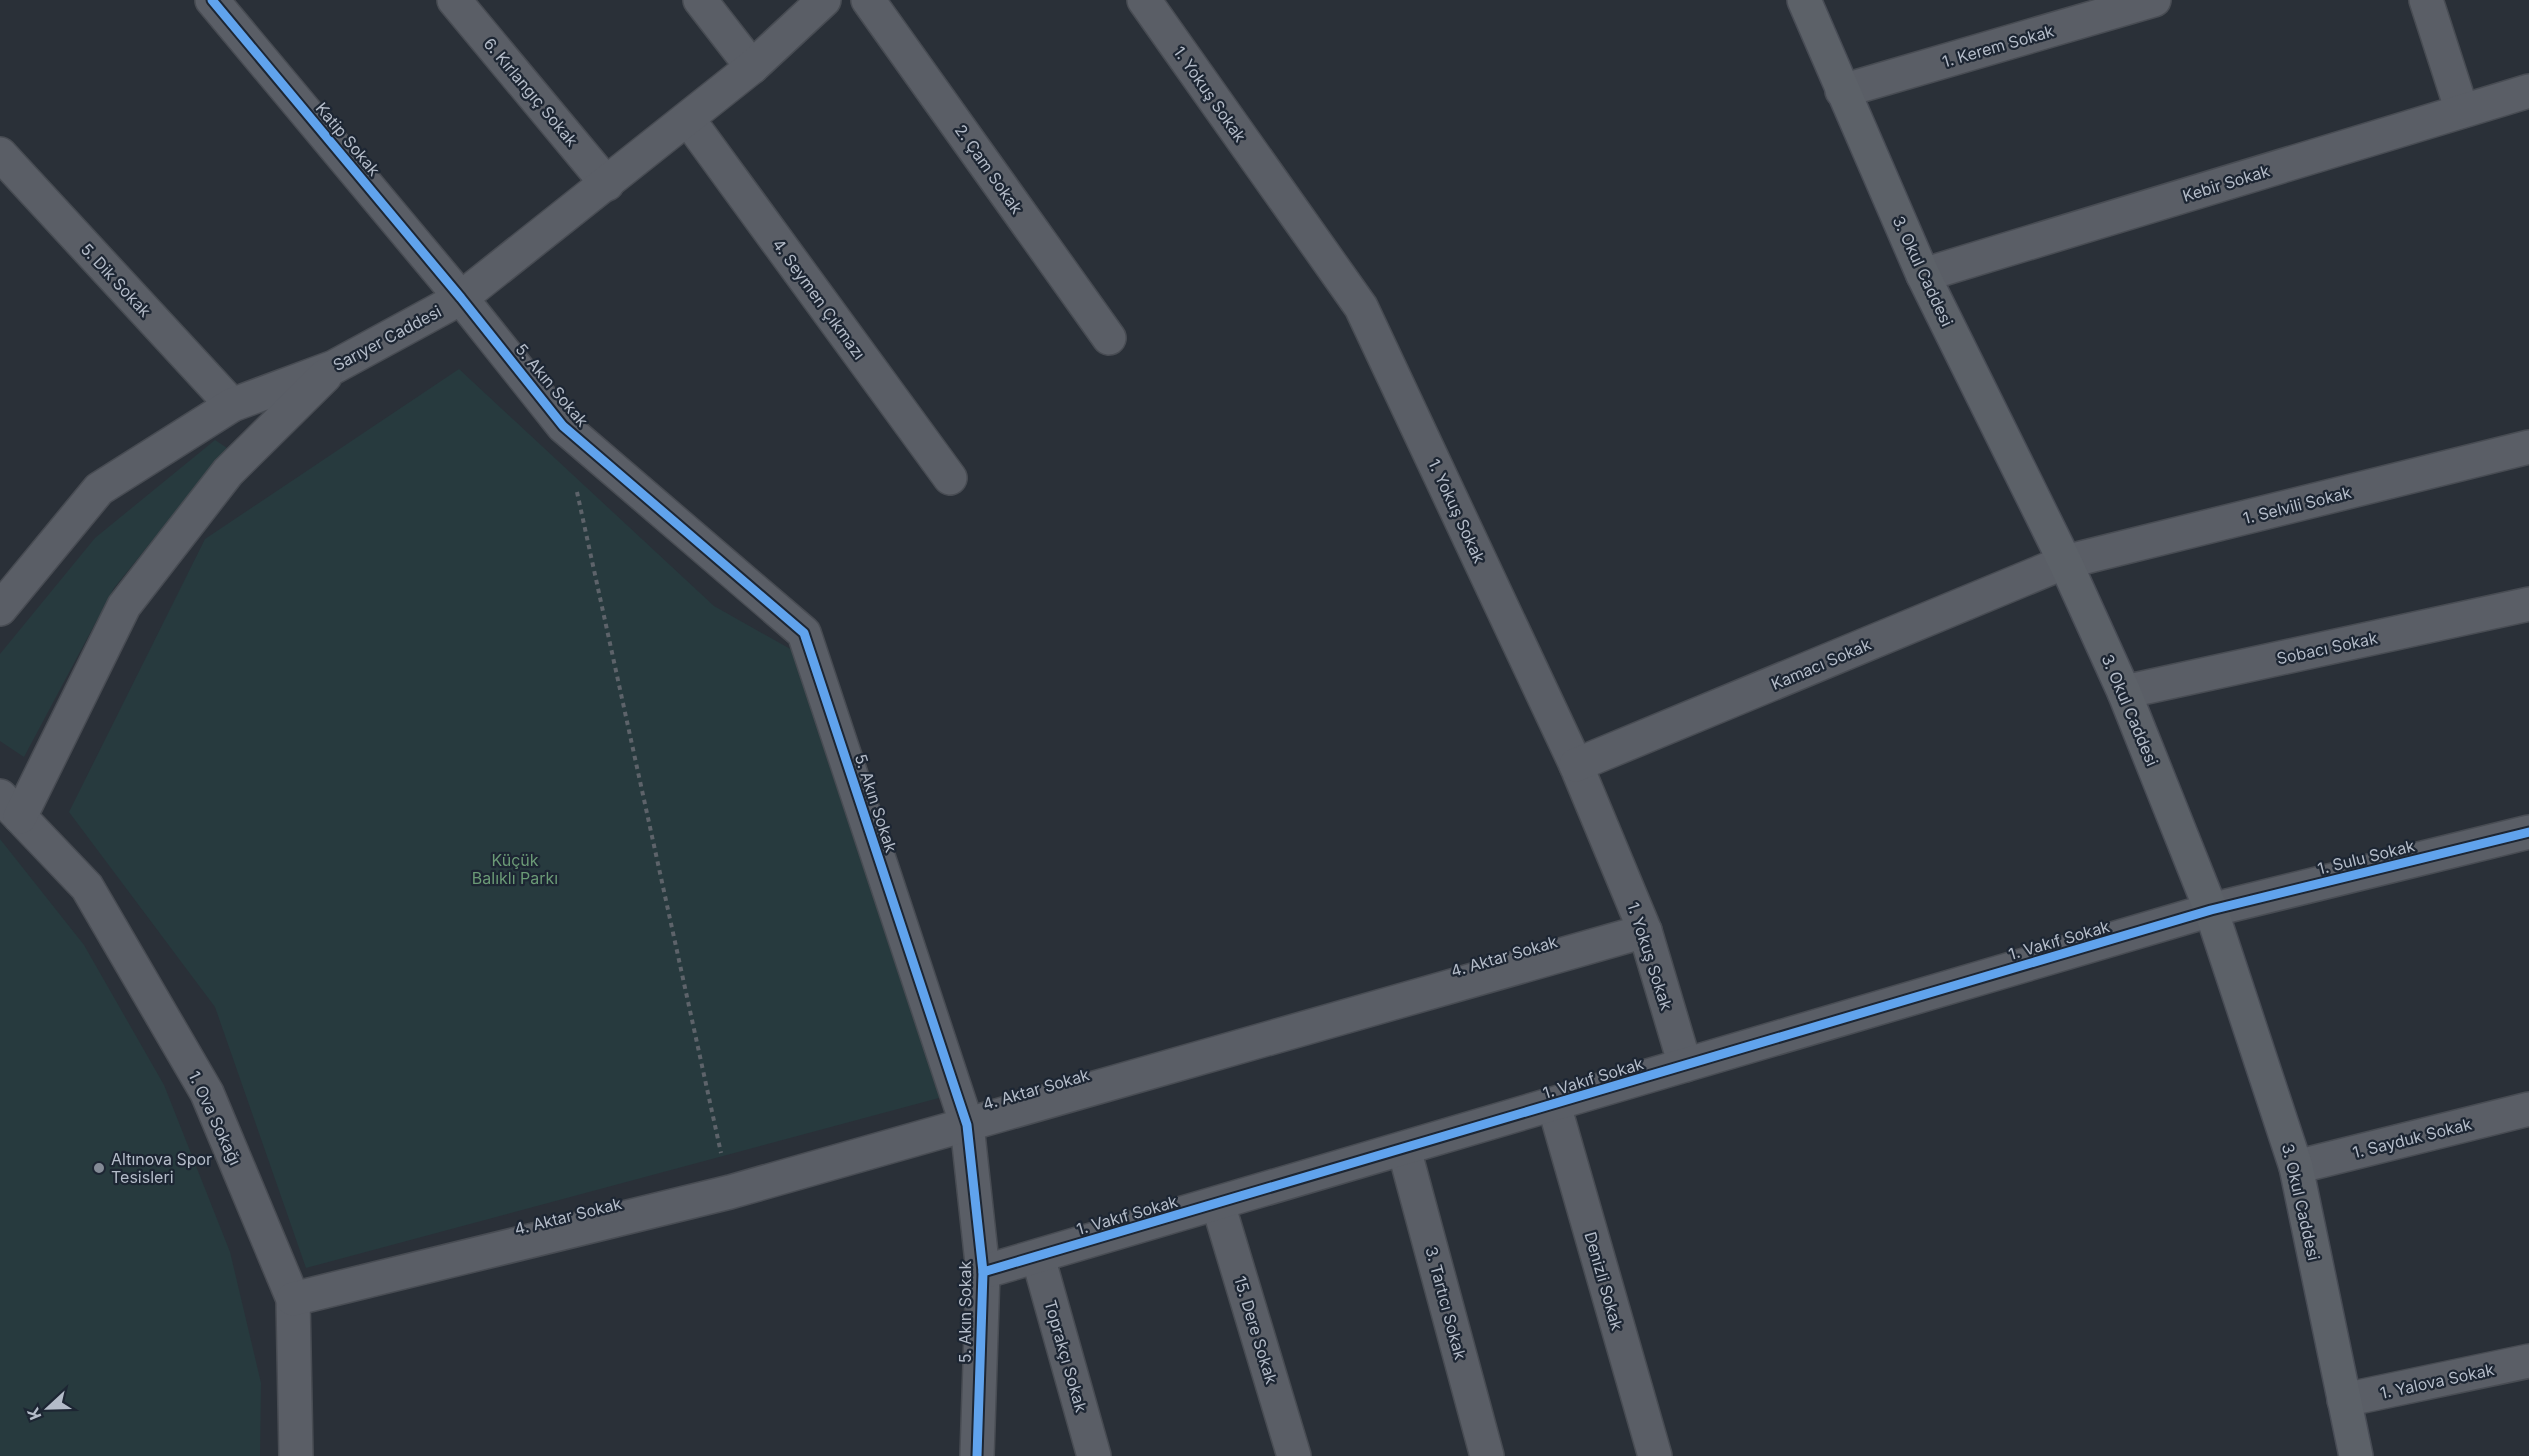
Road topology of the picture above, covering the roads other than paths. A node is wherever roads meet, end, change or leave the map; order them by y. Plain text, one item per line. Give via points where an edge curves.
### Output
1 (212, 0) edge
2 (454, 0) edge
3 (700, 0) edge
4 (824, 0) edge
5 (868, 0) edge
6 (1144, 0) edge
7 (1804, 0) edge
8 (2154, 0) edge
9 (2426, 0) edge
10 (752, 67) junction
11 (1842, 91) junction
12 (2529, 91) edge
13 (2462, 111) junction
14 (688, 119) junction
15 (0, 154) edge
16 (607, 184) junction
17 (1923, 275) junction
18 (461, 298) junction
19 (1109, 338) dead end
20 (334, 367) junction
21 (232, 405) junction
22 (2529, 447) edge
23 (950, 478) dead end
24 (2065, 562) junction
25 (2529, 604) edge
26 (0, 609) edge
27 (2124, 692) junction
28 (1576, 765) junction
29 (10, 806) edge
30 (2529, 832) edge
31 (2211, 910) junction
32 (1645, 931) junction
33 (1685, 1065) junction
34 (1554, 1105) junction
35 (2529, 1109) edge
36 (967, 1125) junction
37 (1404, 1149) junction
38 (2296, 1167) junction
39 (1218, 1204) junction
40 (1038, 1257) junction
41 (983, 1272) junction
42 (293, 1299) junction
43 (2529, 1361) edge
44 (2344, 1400) junction
45 (296, 1456) edge
46 (977, 1456) edge
47 (1094, 1456) edge
48 (1294, 1456) edge
49 (1488, 1456) edge
50 (1655, 1456) edge
51 (2356, 1456) edge

1 - 18 street, Katip Sokak
2 - 16 street, 6. Kırlangıç Sokak
3 - 10 street
4 - 10 street, Sarıyer Caddesi
5 - 19 street, 2. Çam Sokak
6 - 28 street, 1. Yokuş Sokak via 1361,307
7 - 11 main road, 3. Okul Caddesi
8 - 11 street, 1. Kerem Sokak
9 - 13 street
10 - 14 street, Sarıyer Caddesi
11 - 17 main road, 3. Okul Caddesi
12 - 13 street, Kebir Sokak
13 - 17 street, Kebir Sokak
14 - 16 street, Sarıyer Caddesi
14 - 23 street, 4. Seymen Çıkmazı
15 - 21 street, 5. Dik Sokak
16 - 18 street, Sarıyer Caddesi
17 - 24 main road, 3. Okul Caddesi
18 - 20 street, Sarıyer Caddesi
18 - 36 street, 5. Akın Sokak via 563,426 804,633
20 - 21 street, Sarıyer Caddesi
20 - 29 street via 228,472 124,606
21 - 26 street, Sarıyer Caddesi via 99,489
22 - 24 street, 1. Selvili Sokak
24 - 27 main road, 3. Okul Caddesi
24 - 28 street, Kamacı Sokak
25 - 27 street, Sobacı Sokak
27 - 31 main road, 3. Okul Caddesi
28 - 32 street, 1. Yokuş Sokak
29 - 42 street, 1. Ova Sokağı via 87,887 207,1093
30 - 31 street, 1. Sulu Sokak
31 - 33 street, 1. Vakıf Sokak
31 - 38 main road, 3. Okul Caddesi
32 - 33 street, 1. Yokuş Sokak
32 - 36 street, 4. Aktar Sokak
33 - 34 street, 1. Vakıf Sokak
34 - 37 street, 1. Vakıf Sokak
34 - 50 street, Denizli Sokak
35 - 38 street, 1. Sayduk Sokak
36 - 41 street, 5. Akın Sokak
36 - 42 street, 4. Aktar Sokak via 730,1192
37 - 39 street, 1. Vakıf Sokak
37 - 49 street, 3. Tartıcı Sokak
38 - 44 main road, 3. Okul Caddesi
39 - 40 street, 1. Vakıf Sokak
39 - 48 street, 15. Dere Sokak
40 - 41 street, 1. Vakıf Sokak
40 - 47 street, Toprakçı Sokak
41 - 46 street, 5. Akın Sokak
42 - 45 street, 1. Ova Sokağı
43 - 44 street, 1. Yalova Sokak
44 - 51 main road, 3. Okul Caddesi

